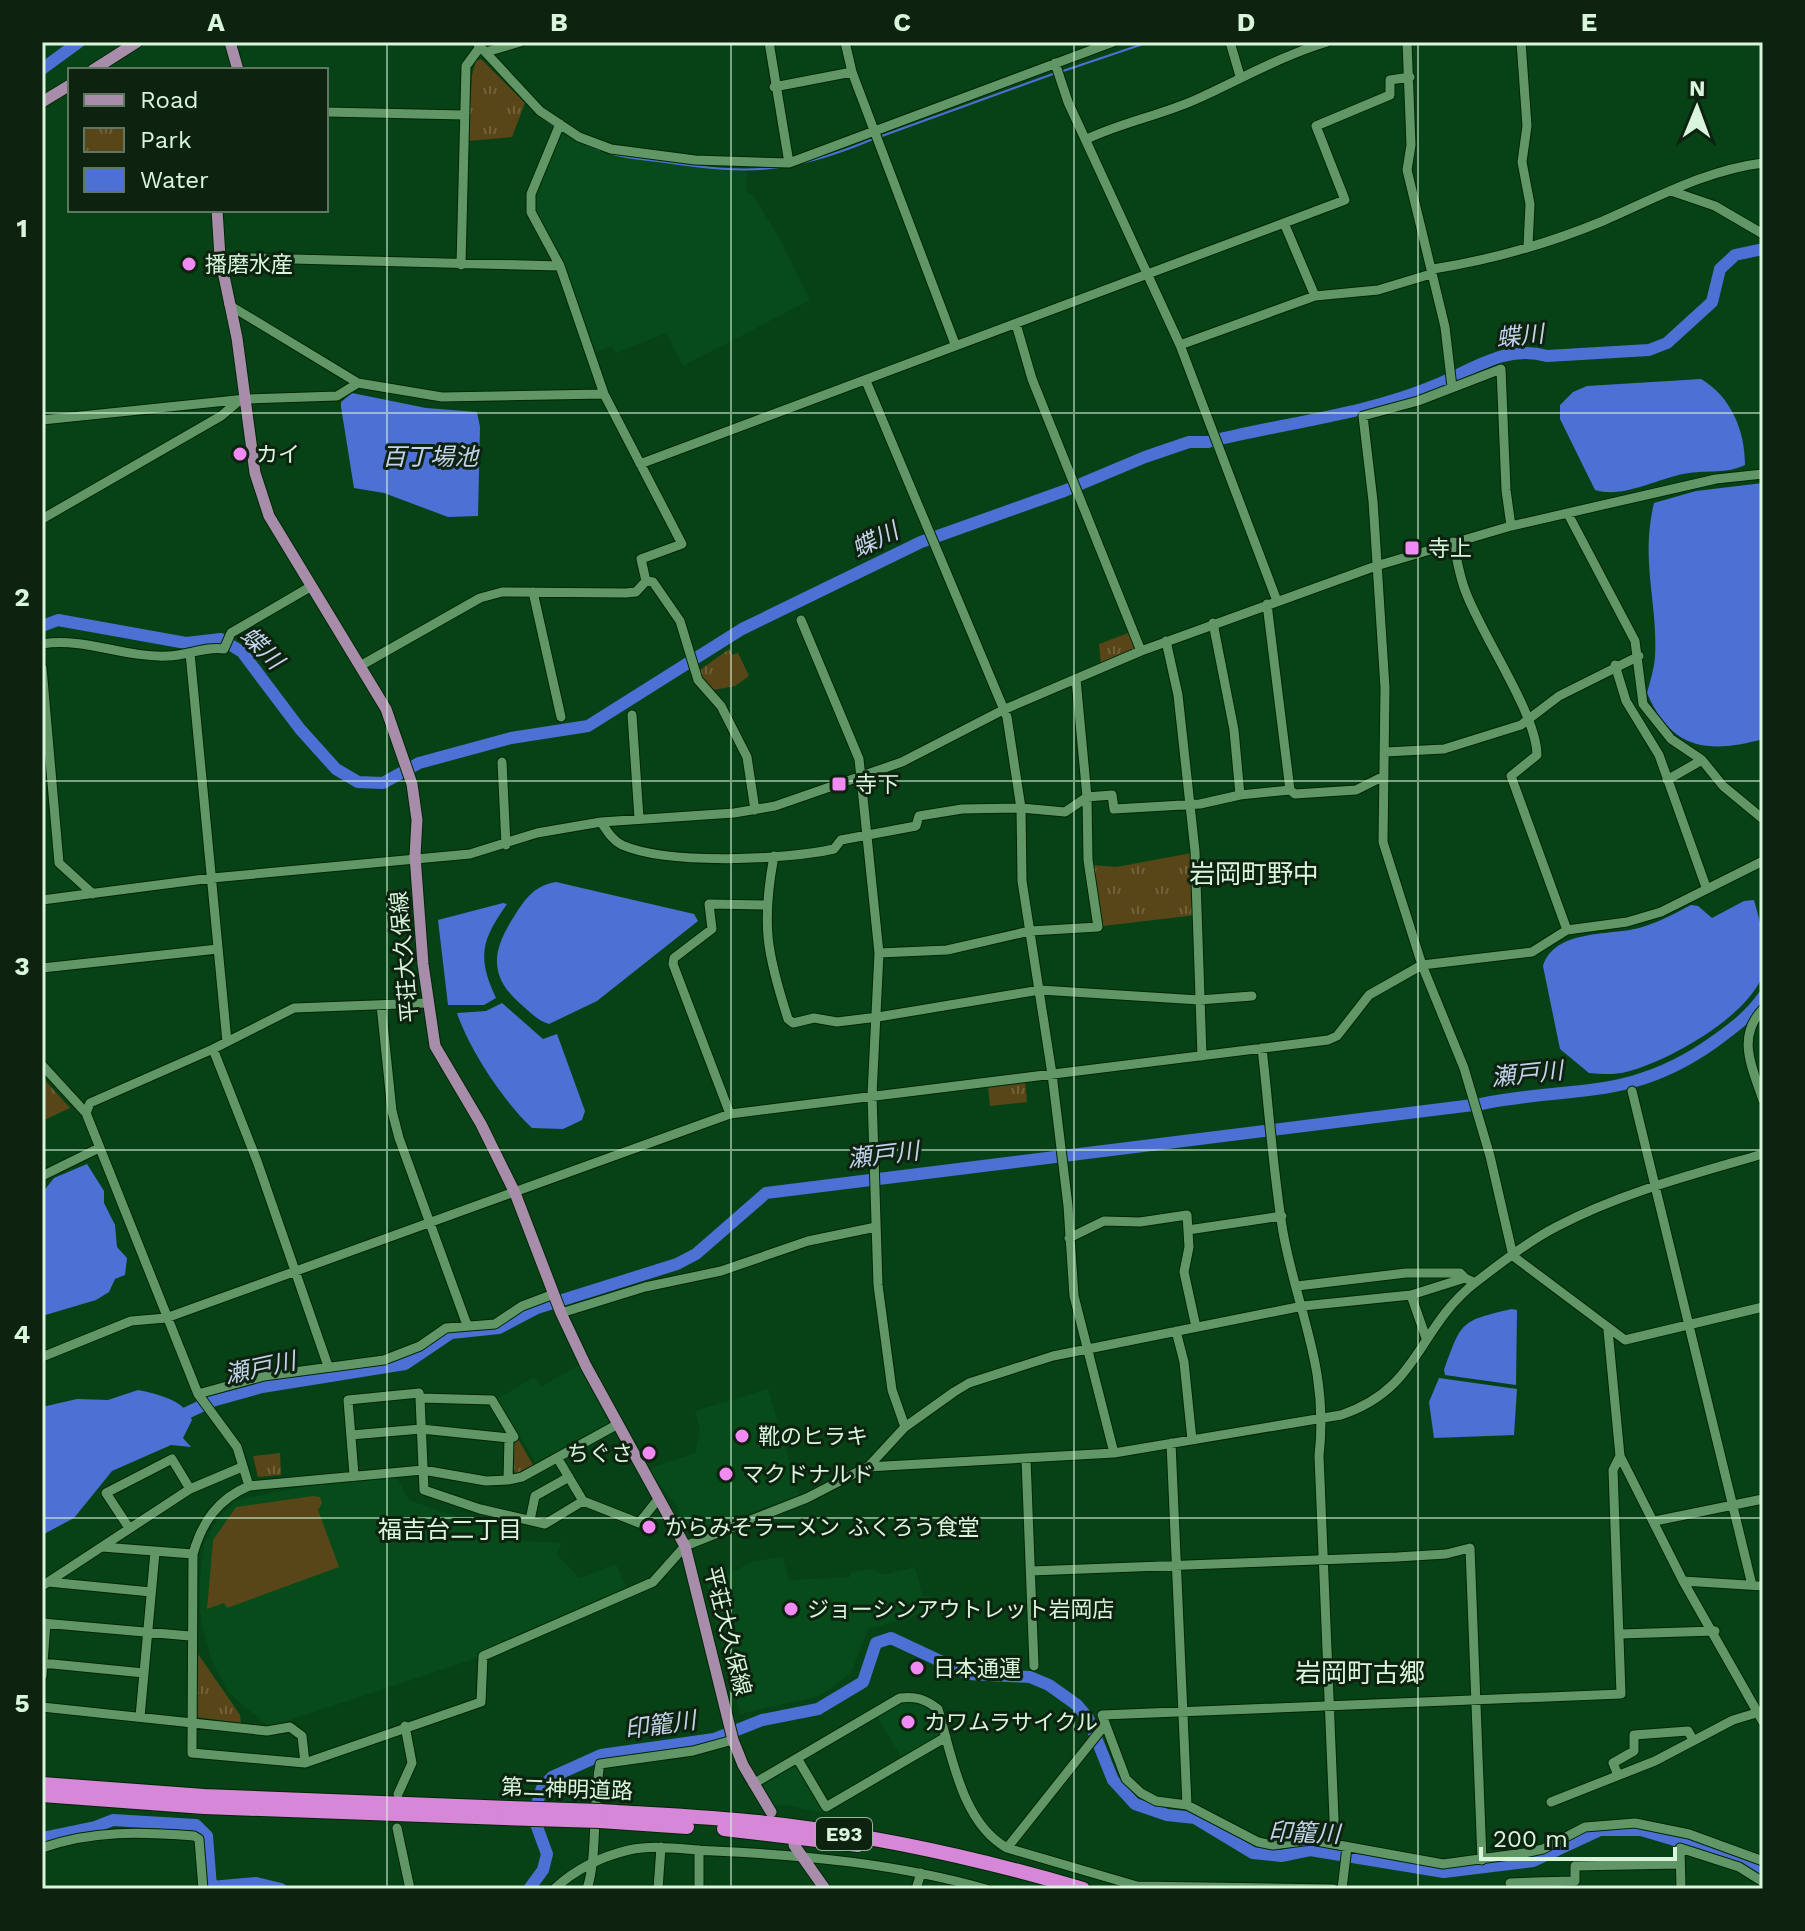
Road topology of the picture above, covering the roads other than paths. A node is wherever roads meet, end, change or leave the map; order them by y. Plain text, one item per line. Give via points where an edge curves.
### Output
1 (137, 42) edge
2 (230, 42) edge
3 (520, 42) edge
4 (769, 42) edge
5 (845, 42) edge
6 (1113, 42) edge
7 (1230, 42) edge
8 (1327, 42) edge
9 (1407, 42) edge
10 (1521, 42) edge
11 (1096, 44) edge
12 (481, 47) edge
13 (1055, 63) junction
14 (96, 68) edge
15 (237, 68) edge
16 (852, 72) junction
17 (1240, 76) junction
18 (1410, 77) junction
19 (68, 86) edge
20 (774, 87) junction
21 (42, 102) edge
22 (328, 112) edge
23 (464, 115) junction
24 (560, 124) junction
25 (875, 130) junction
26 (1087, 139) junction
27 (789, 163) junction
28 (1763, 163) edge
29 (1671, 191) junction
30 (217, 212) edge
31 (1284, 223) junction
32 (1763, 234) edge
33 (1528, 246) junction
34 (220, 257) junction
35 (461, 265) junction
36 (560, 266) junction
37 (1432, 272) junction
38 (1147, 273) junction
39 (1315, 296) junction
40 (229, 305) junction
41 (1016, 324) junction
42 (955, 344) junction
43 (1180, 345) junction
44 (866, 381) junction
45 (358, 383) junction
46 (1452, 387) junction
47 (604, 394) junction
48 (243, 400) junction
49 (42, 420) edge
50 (640, 464) junction
51 (1763, 474) edge
52 (1568, 514) junction
53 (42, 519) edge
54 (1511, 526) junction
55 (1453, 542) junction
56 (1376, 566) junction
57 (646, 581) junction
58 (310, 587) junction
59 (533, 592) junction
60 (1272, 603) junction
61 (801, 620) dead end
62 (1213, 623) junction
63 (1166, 641) junction
64 (42, 644) edge
65 (1141, 651) junction
66 (190, 653) junction
67 (1639, 656) junction
68 (1615, 665) junction
69 (360, 666) junction
70 (42, 668) edge
71 (1076, 679) junction
72 (1003, 710) junction
73 (632, 715) dead end
74 (561, 717) dead end
75 (1528, 722) junction
76 (1385, 752) junction
77 (1702, 760) junction
78 (502, 762) dead end
79 (1384, 776) junction
80 (861, 777) junction
81 (1667, 780) junction
82 (1290, 790) junction
83 (1240, 795) junction
84 (1087, 797) junction
85 (1189, 804) junction
86 (1021, 808) junction
87 (755, 810) junction
88 (639, 818) junction
89 (1763, 819) edge
90 (601, 822) junction
91 (865, 834) junction
92 (506, 845) junction
93 (415, 856) junction
94 (774, 856) junction
95 (1763, 861) edge
96 (212, 878) junction
97 (1706, 887) junction
98 (93, 894) junction
99 (42, 900) edge
100 (764, 905) junction
101 (1567, 930) junction
102 (1030, 931) junction
103 (218, 949) junction
104 (879, 953) junction
105 (1422, 965) junction
106 (42, 968) edge
107 (1040, 990) junction
108 (1252, 996) dead end
109 (1199, 1000) junction
110 (427, 1003) junction
111 (381, 1005) junction
112 (1763, 1009) edge
113 (878, 1017) junction
114 (227, 1042) junction
115 (1262, 1048) junction
116 (213, 1049) junction
117 (1202, 1056) junction
118 (42, 1065) edge
119 (1052, 1074) junction
120 (1632, 1091) dead end
121 (872, 1095) junction
122 (1763, 1100) edge
123 (86, 1113) junction
124 (730, 1114) junction
125 (99, 1148) junction
126 (1763, 1154) edge
127 (42, 1176) edge
128 (1656, 1187) junction
129 (515, 1193) junction
130 (1282, 1216) junction
131 (430, 1222) junction
132 (876, 1227) junction
133 (1188, 1230) junction
134 (1069, 1238) junction
135 (1513, 1256) junction
136 (293, 1271) junction
137 (1465, 1278) junction
138 (1475, 1283) junction
139 (1297, 1286) junction
140 (1411, 1295) junction
141 (558, 1303) junction
142 (1303, 1306) junction
143 (1763, 1307) edge
144 (166, 1318) junction
145 (467, 1325) junction
146 (1690, 1325) junction
147 (1196, 1327) junction
148 (1608, 1330) junction
149 (1176, 1331) junction
150 (1426, 1338) junction
151 (1088, 1350) junction
152 (42, 1357) edge
153 (328, 1366) junction
154 (198, 1394) junction
155 (420, 1398) junction
156 (1323, 1418) junction
157 (618, 1424) junction
158 (905, 1427) junction
159 (421, 1429) junction
160 (351, 1435) junction
161 (509, 1438) junction
162 (1192, 1440) junction
163 (1171, 1443) junction
164 (1114, 1453) junction
165 (1620, 1456) junction
166 (558, 1459) junction
167 (1026, 1459) junction
168 (242, 1467) junction
169 (867, 1467) junction
170 (423, 1470) junction
171 (354, 1475) junction
172 (569, 1477) junction
173 (508, 1480) junction
174 (249, 1486) junction
175 (190, 1489) junction
176 (659, 1498) junction
177 (1763, 1499) edge
178 (583, 1501) junction
179 (1734, 1505) junction
180 (530, 1520) junction
181 (1655, 1521) junction
182 (129, 1528) junction
183 (685, 1546) junction
184 (102, 1547) junction
185 (155, 1552) junction
186 (193, 1554) junction
187 (1323, 1559) junction
188 (1177, 1565) junction
189 (1031, 1571) junction
190 (1683, 1581) junction
191 (45, 1584) edge
192 (1758, 1585) edge
193 (151, 1592) junction
194 (44, 1623) edge
195 (1715, 1631) junction
196 (147, 1633) junction
197 (1620, 1634) junction
198 (190, 1636) junction
199 (42, 1663) edge
200 (1034, 1666) dead end
201 (144, 1673) junction
202 (42, 1676) edge
203 (1475, 1700) junction
204 (1329, 1706) junction
205 (42, 1707) edge
206 (1184, 1712) junction
207 (1762, 1716) edge
208 (140, 1717) junction
209 (190, 1721) junction
210 (405, 1726) junction
211 (1104, 1726) junction
212 (732, 1735) junction
213 (946, 1737) junction
214 (1692, 1738) junction
215 (797, 1758) junction
216 (305, 1763) junction
217 (1618, 1775) junction
218 (42, 1784) edge
219 (753, 1784) junction
220 (398, 1794) dead end
221 (42, 1795) edge
222 (1551, 1802) dead end
223 (1187, 1805) junction
224 (771, 1812) dead end
225 (506, 1813) junction
226 (600, 1816) junction
227 (397, 1828) dead end
228 (1335, 1843) junction
229 (794, 1845) dead end
230 (661, 1847) junction
231 (42, 1848) edge
232 (1007, 1848) junction
233 (1346, 1848) junction
234 (699, 1850) junction
235 (803, 1857) junction
236 (1482, 1860) junction
237 (592, 1861) junction
238 (1763, 1861) edge
239 (1680, 1864) junction
240 (921, 1873) junction
241 (1763, 1882) edge
242 (1510, 1883) dead end
243 (1533, 1885) edge
244 (203, 1889) edge
245 (410, 1889) edge
246 (554, 1889) edge
247 (587, 1889) edge
248 (658, 1889) edge
249 (699, 1889) edge
250 (825, 1889) edge
251 (916, 1889) edge
252 (986, 1889) edge
253 (1049, 1889) edge
254 (1083, 1889) edge
255 (1333, 1889) edge
256 (1342, 1889) edge
257 (1681, 1889) edge

1 - 14 main road
2 - 15 main road
3 - 12 street
4 - 20 street
5 - 16 street
6 - 11 street
7 - 17 street
8 - 17 street
9 - 18 street
10 - 33 street
11 - 13 street
12 - 23 street via 466,66
12 - 24 street via 540,111
13 - 25 street
13 - 26 street
16 - 20 street
16 - 25 street
17 - 26 street via 1196,100
18 - 31 street via 1390,80 1390,95 1316,126 1345,200
18 - 37 street via 1407,170
19 - 21 main road
20 - 27 street
22 - 23 street
23 - 35 street
24 - 27 street via 611,149 695,160
24 - 36 street via 529,205
25 - 27 street
25 - 42 street
26 - 38 street
28 - 29 street via 1721,170
29 - 32 street via 1715,206
29 - 33 street
30 - 34 main road, 平荘大久保線
31 - 38 street
31 - 39 street
33 - 37 street
34 - 35 street
34 - 40 main road, 平荘大久保線
35 - 36 street
36 - 47 street
37 - 39 street via 1378,290
37 - 46 street
38 - 41 street
38 - 43 street
39 - 43 street
40 - 45 street
40 - 48 main road, 平荘大久保線
41 - 42 street
41 - 65 street via 1032,379
42 - 44 street
43 - 60 street
44 - 50 street
44 - 72 street
45 - 47 street via 442,397
45 - 48 street via 337,396
46 - 54 street via 1501,369
46 - 56 street via 1363,416
47 - 50 street
48 - 49 street
48 - 53 street
48 - 58 main road, 平荘大久保線 via 255,473 269,516
50 - 57 street via 682,544 641,559
51 - 52 street via 1716,479
52 - 54 street
52 - 67 street
54 - 55 street
55 - 56 street
55 - 75 street via 1465,591
56 - 60 street
56 - 76 street
57 - 59 street via 636,592 626,593
57 - 87 street via 653,582 680,621 698,680 732,725 747,757
58 - 66 street via 231,633 224,649
58 - 69 main road, 平荘大久保線
59 - 69 street via 480,598
59 - 74 street
60 - 62 street
60 - 82 street
61 - 80 street via 855,743
62 - 63 street
62 - 83 street via 1234,730
63 - 65 street
63 - 85 street via 1178,695
64 - 66 street via 76,641 137,655
65 - 71 street
66 - 96 street
67 - 68 street
67 - 77 street via 1643,704 1671,739
68 - 75 street via 1559,696
68 - 81 street via 1626,701 1653,741
69 - 93 main road, 平荘大久保線 via 386,709 411,779
70 - 98 street via 59,863
71 - 72 street
71 - 84 street
72 - 80 street
72 - 86 street
73 - 88 street
75 - 76 street via 1444,749
75 - 101 street via 1537,755 1511,776
76 - 79 street
77 - 81 street
77 - 89 street via 1723,786
78 - 92 street
79 - 82 street via 1356,790
79 - 105 street via 1383,842
80 - 87 street
80 - 91 street
81 - 97 street
82 - 83 street
83 - 85 street
84 - 85 street via 1112,795 1114,809
84 - 86 street via 1065,812
84 - 102 street via 1088,860 1098,927
85 - 109 street via 1200,916
86 - 91 street via 939,812 919,816 916,826
86 - 102 street via 1022,881
87 - 88 street
88 - 90 street
90 - 92 street via 537,833
90 - 94 street via 622,844 651,851
91 - 94 street via 841,840 834,849
91 - 104 street
92 - 93 street via 470,854
93 - 96 street
93 - 110 main road, 平荘大久保線
94 - 100 street
95 - 97 street
96 - 98 street
96 - 103 street
97 - 101 street via 1661,912
98 - 99 street
100 - 113 street via 771,967 788,1019 793,1023
100 - 124 street via 709,904 712,929 673,964
101 - 105 street via 1532,952
102 - 104 street via 947,950
102 - 107 street
103 - 106 street
103 - 114 street
104 - 113 street
105 - 115 street via 1369,995 1337,1036
105 - 135 street via 1473,1097
107 - 109 street
107 - 113 street
107 - 119 street
108 - 109 street
109 - 117 street
110 - 111 street
110 - 129 main road, 平荘大久保線 via 435,1046
111 - 114 street via 294,1008
111 - 131 street via 392,1111
112 - 122 street via 1748,1027 1747,1046
113 - 121 street
114 - 116 street
115 - 117 street
115 - 130 street
116 - 123 street via 90,1103
116 - 136 street
117 - 119 street
118 - 123 street
119 - 121 street
119 - 134 street
120 - 128 street
121 - 124 street
121 - 132 street
123 - 125 street
124 - 129 street
125 - 127 street
125 - 144 street
126 - 128 street
128 - 135 street via 1566,1222
128 - 146 street
129 - 131 street
129 - 141 main road, 平荘大久保線
130 - 133 street
130 - 139 street
131 - 136 street
131 - 145 street
132 - 141 street via 808,1241 721,1271
132 - 158 street via 882,1323 892,1390
133 - 134 street via 1187,1215 1104,1221
133 - 147 street via 1184,1272
134 - 151 street via 1074,1296
135 - 138 street
135 - 148 street
136 - 144 street
136 - 153 street
137 - 138 street
137 - 139 street via 1460,1273 1406,1273
137 - 140 street
138 - 150 street
139 - 142 street
140 - 142 street
140 - 150 street
141 - 145 street via 522,1306 495,1324
141 - 157 main road, 平荘大久保線
142 - 147 street
142 - 156 street
143 - 146 street
144 - 152 street via 131,1321
144 - 154 street
145 - 153 street via 446,1328 420,1346 384,1360
146 - 148 street via 1625,1340
146 - 179 street
147 - 149 street
148 - 165 street
149 - 151 street
149 - 162 street
150 - 156 street via 1404,1376 1385,1395 1365,1407
151 - 158 street via 969,1383
151 - 164 street
153 - 154 street
154 - 168 street via 237,1447
155 - 159 street
155 - 160 street via 419,1393 348,1400
155 - 161 street via 492,1400 514,1437
156 - 162 street
156 - 187 street
157 - 166 street
157 - 176 main road, 平荘大久保線
158 - 169 street
159 - 160 street
159 - 161 street
159 - 170 street
160 - 171 street
161 - 173 street
162 - 163 street
163 - 164 street
163 - 188 street
164 - 167 street
165 - 181 street
165 - 197 street via 1613,1470
166 - 172 street
166 - 173 street
167 - 169 street
167 - 189 street
168 - 174 street
168 - 175 street
169 - 183 street via 807,1498
170 - 171 street
170 - 173 street
170 - 180 street via 424,1490
171 - 174 street
172 - 178 street
172 - 180 street via 535,1496
174 - 186 street via 213,1512 199,1532
175 - 182 street
175 - 182 street via 172,1459 106,1493
176 - 178 street via 639,1523
176 - 183 main road, 平荘大久保線
177 - 179 street
178 - 180 street via 545,1524
179 - 181 street
179 - 192 street
181 - 190 street
182 - 184 street
183 - 210 street via 653,1582 483,1656 481,1702
183 - 212 main road, 平荘大久保線
184 - 185 street
184 - 191 street
185 - 186 street
185 - 193 street
186 - 198 street
187 - 188 street
187 - 203 street via 1446,1554 1470,1548
187 - 204 street
188 - 189 street
188 - 206 street
189 - 200 street
190 - 192 street
190 - 195 street
191 - 193 street
193 - 196 street
194 - 196 street
194 - 199 street
195 - 197 street
195 - 207 street
196 - 198 street
196 - 201 street
197 - 203 street via 1621,1694
198 - 209 street
199 - 201 street
199 - 202 street
201 - 208 street
203 - 204 street
203 - 236 street
204 - 206 street
204 - 228 street
205 - 208 street
206 - 211 street via 1102,1715
206 - 223 street
207 - 214 street via 1733,1720
208 - 209 street
209 - 216 street via 267,1731 290,1727 302,1736
209 - 216 street via 192,1753
210 - 216 street
210 - 220 street via 412,1763
211 - 223 street via 1126,1779 1156,1801
211 - 232 street
212 - 219 main road, 平荘大久保線
212 - 237 street via 693,1751 600,1764 593,1797
213 - 215 street via 938,1709 927,1700 900,1698
213 - 215 street via 826,1807
213 - 232 street via 975,1818 991,1839
214 - 217 street via 1655,1761
214 - 217 street via 1688,1731 1634,1735 1634,1751 1613,1763
215 - 219 street
217 - 222 street
218 - 225 highway, 第二神明道路 / E93
219 - 224 main road, 平荘大久保線
221 - 225 highway, 第二神明道路 / E93 via 204,1807
223 - 228 street via 1258,1842
225 - 226 highway, 第二神明道路 / E93, bridge
226 - 253 highway, 第二神明道路 / E93 via 874,1847
226 - 254 highway, 第二神明道路 / E93 via 731,1820 876,1838
227 - 245 street
228 - 233 street
229 - 235 main road
230 - 234 street
230 - 237 street
230 - 248 street
231 - 244 street via 120,1831 194,1836 199,1839
232 - 255 street via 1137,1886
233 - 236 street via 1430,1863
233 - 256 street
234 - 235 street
234 - 249 street
235 - 240 street
235 - 250 main road
236 - 238 street via 1543,1849 1585,1827 1635,1823 1689,1834
237 - 246 street
237 - 247 street
239 - 241 street via 1680,1848 1739,1867
239 - 243 street via 1575,1866 1575,1881
239 - 257 street
240 - 251 street
240 - 252 street
242 - 243 street

